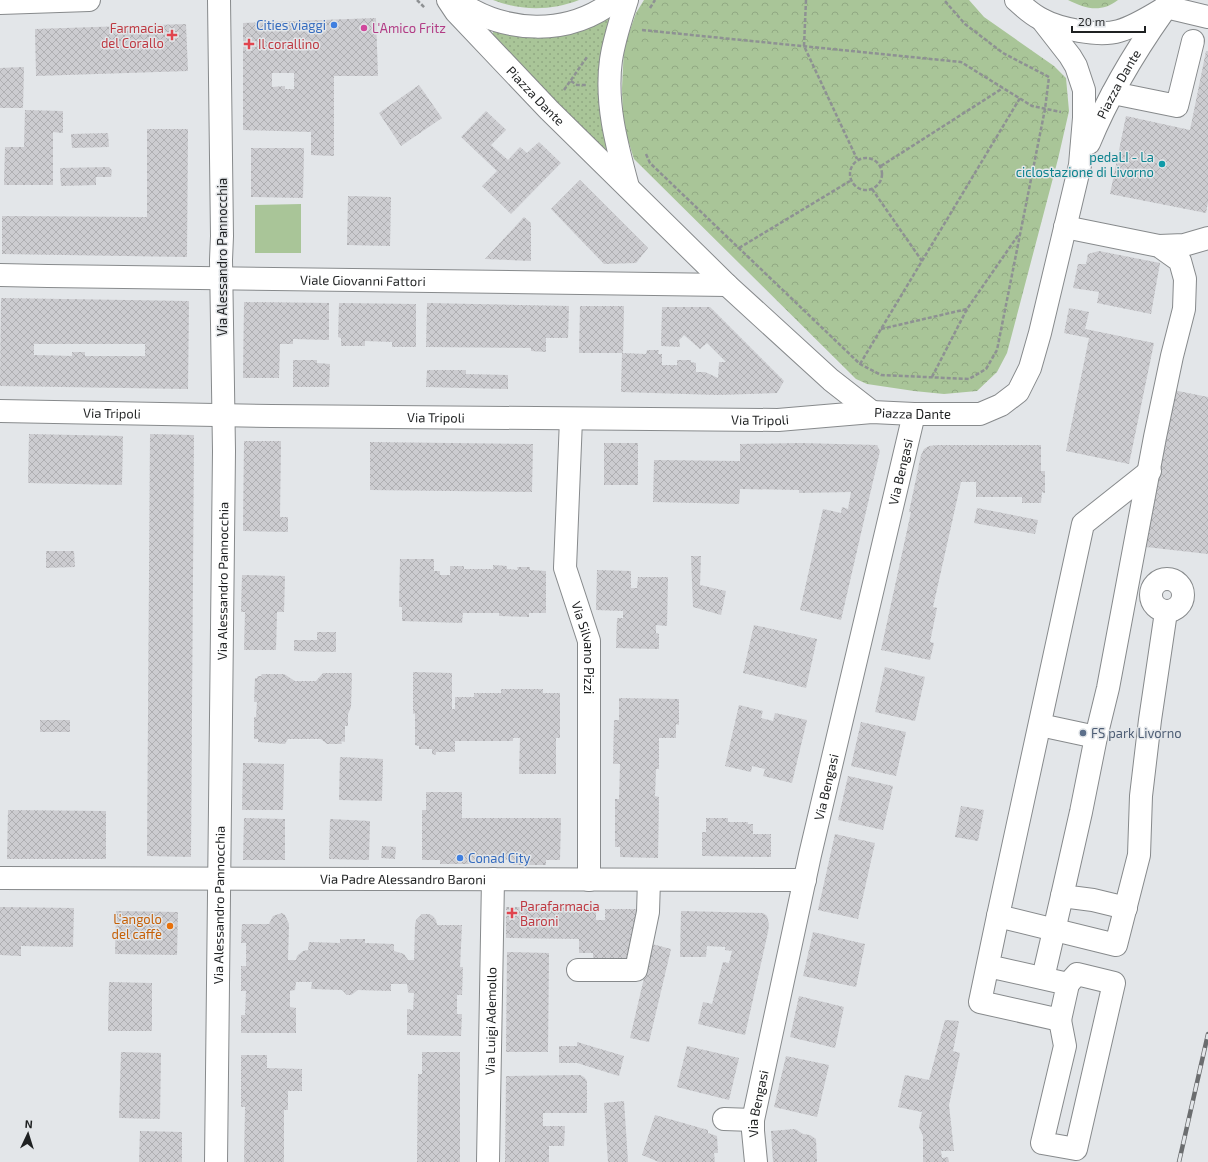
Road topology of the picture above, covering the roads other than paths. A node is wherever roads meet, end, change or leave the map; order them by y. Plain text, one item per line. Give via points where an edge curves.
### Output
1 (89, 0) edge
2 (219, 0) edge
3 (448, 0) edge
4 (456, 0) edge
5 (615, 0) edge
6 (627, 0) edge
7 (1016, 0) edge
8 (0, 4) edge
9 (1168, 4) edge
10 (1208, 17) edge
11 (1042, 20) junction
12 (1194, 40) dead end
13 (1112, 93) junction
14 (1080, 165) junction
15 (628, 188) junction
16 (1065, 227) junction
17 (1208, 238) edge
18 (1159, 246) junction
19 (0, 276) edge
20 (222, 279) junction
21 (727, 285) junction
22 (0, 411) edge
23 (872, 412) junction
24 (914, 414) junction
25 (222, 416) junction
26 (572, 419) junction
27 (1150, 471) junction
28 (1166, 612) dead end
29 (1040, 725) junction
30 (1096, 737) junction
31 (0, 878) edge
32 (219, 878) junction
33 (493, 879) junction
34 (590, 880) junction
35 (649, 880) junction
36 (805, 880) junction
37 (1062, 896) junction
38 (1126, 908) junction
39 (998, 916) junction
40 (1054, 929) junction
41 (988, 966) junction
42 (578, 970) dead end
43 (1043, 978) junction
44 (1068, 984) junction
45 (1060, 1020) junction
46 (724, 1120) dead end
47 (753, 1120) junction
48 (216, 1162) edge
49 (488, 1162) edge
50 (756, 1162) edge

1 - 8 street
2 - 20 street, Via Alessandro Pannocchia
3 - 15 street, Piazza Dante via 456,12 538,98
4 - 5 street via 484,17 503,23 542,27 580,19 598,12
6 - 15 street via 611,60 610,83 614,136
7 - 11 street, Piazza Dante
9 - 10 street
9 - 11 street, Piazza Dante via 1142,21 1110,33 1083,32
9 - 13 street, Piazza Dante
11 - 14 street, Piazza Dante via 1070,56 1084,90
12 - 13 street via 1177,106
13 - 14 street, Piazza Dante
14 - 16 street, Piazza Dante
15 - 21 street, Piazza Dante
16 - 18 street
16 - 24 street, Piazza Dante via 1030,368 1018,392 1001,405 980,414
17 - 18 street via 1184,245
18 - 27 street via 1180,261 1185,279 1184,309 1172,356
19 - 20 street, Viale Giovanni Fattori
20 - 21 street, Viale Giovanni Fattori
20 - 25 street, Via Alessandro Pannocchia
21 - 23 street, Piazza Dante via 831,380
22 - 25 street, Via Tripoli
23 - 24 street, Piazza Dante
23 - 26 street, Via Tripoli via 778,420
24 - 36 street, Via Bengasi
25 - 26 street, Via Tripoli
25 - 32 street, Via Alessandro Pannocchia via 224,451
26 - 34 street, Via Silvano Pizzi via 565,568 589,641
27 - 29 street via 1083,524
27 - 30 street via 1108,688
28 - 38 street via 1142,788 1139,855
29 - 30 street
29 - 39 street
30 - 37 street
31 - 32 street, Via Padre Alessandro Baroni
32 - 33 street, Via Padre Alessandro Baroni
32 - 48 street, Via Alessandro Pannocchia
33 - 34 street, Via Padre Alessandro Baroni
33 - 49 street, Via Luigi Ademollo
34 - 35 street, Via Padre Alessandro Baroni
35 - 36 street, Via Padre Alessandro Baroni
35 - 42 street via 648,912 636,970
36 - 47 street, Via Bengasi
37 - 38 street
37 - 40 street
38 - 40 street via 1116,945
39 - 40 street
39 - 41 street
40 - 43 street
41 - 43 street
41 - 45 street via 980,1002
43 - 44 street
44 - 45 street
44 - 45 street via 1077,974 1114,983 1076,1149 1042,1143 1065,1046
46 - 47 street
47 - 50 street, Via Bengasi

